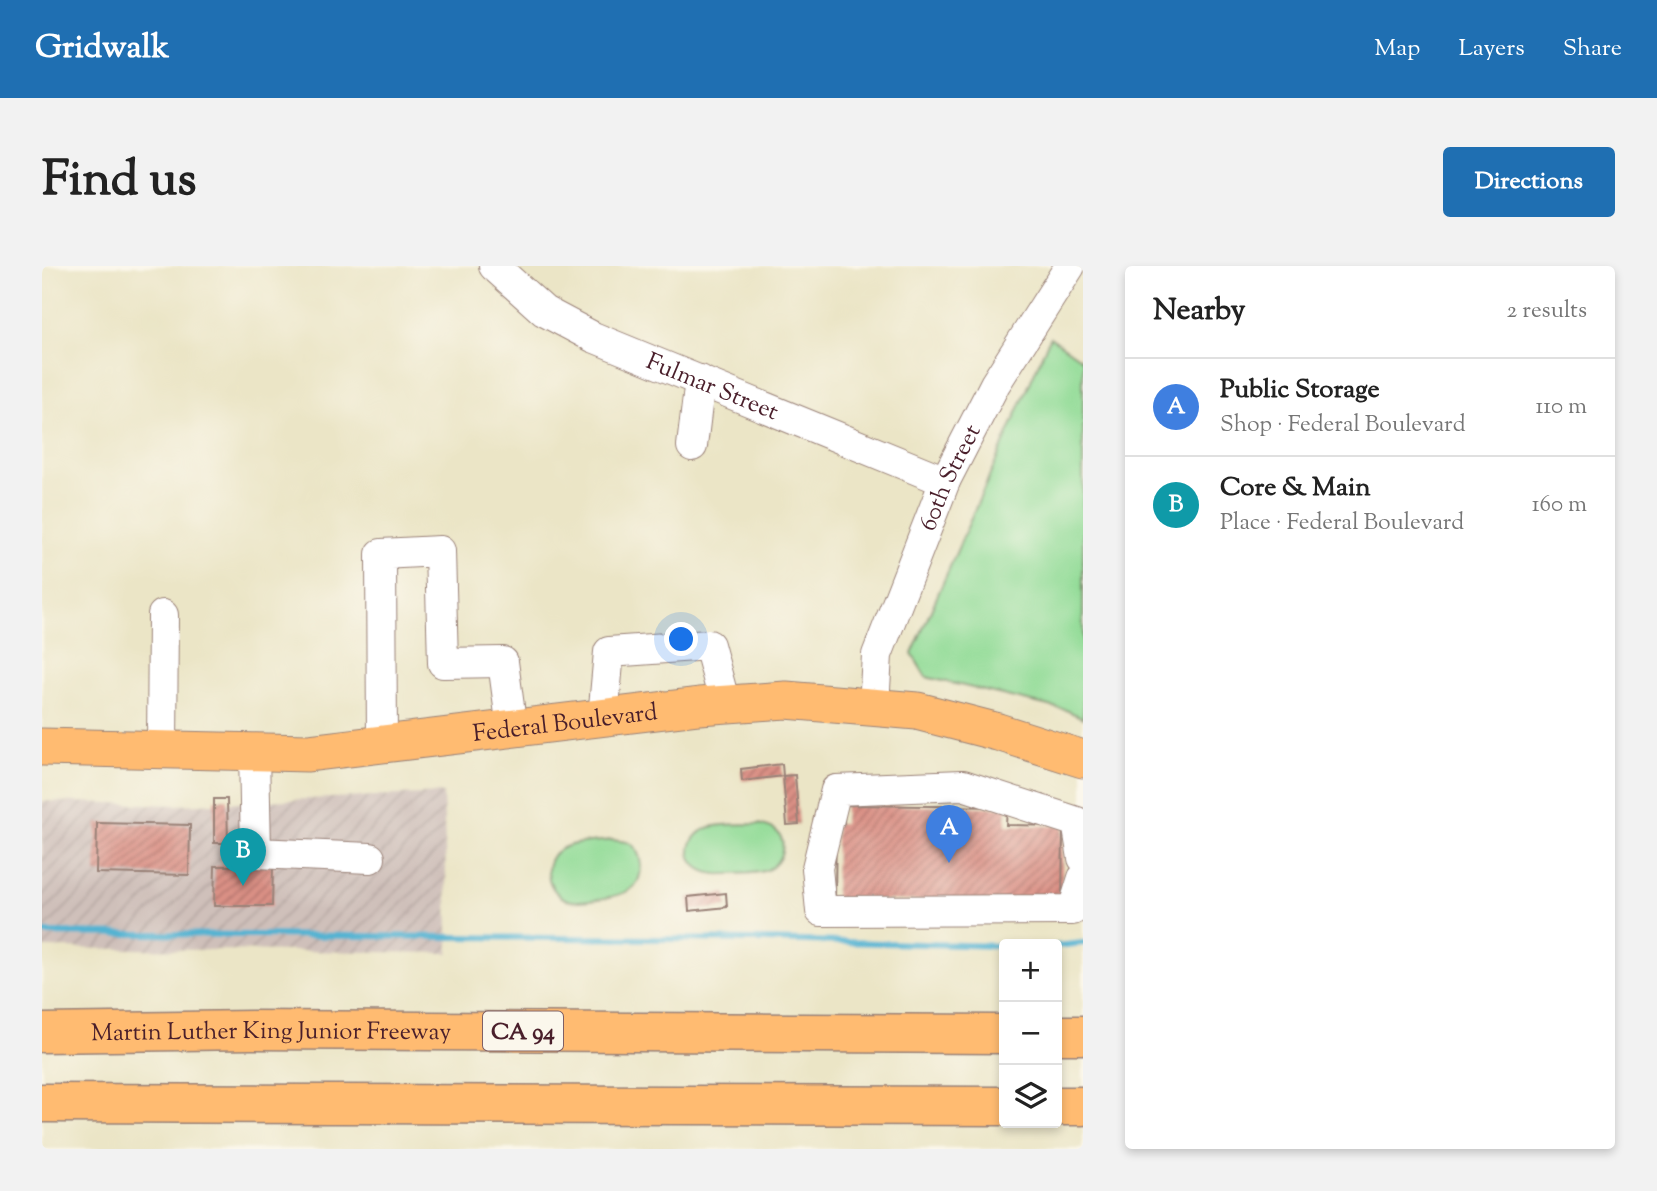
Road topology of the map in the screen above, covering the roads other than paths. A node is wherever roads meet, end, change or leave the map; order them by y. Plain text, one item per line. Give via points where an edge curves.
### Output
1 (494, 266) edge
2 (1070, 266) edge
3 (700, 380) junction
4 (692, 446) dead end
5 (945, 481) junction
6 (163, 615) dead end
7 (725, 704) junction
8 (874, 706) junction
9 (603, 718) junction
10 (512, 729) junction
11 (382, 744) junction
12 (42, 747) edge
13 (162, 750) junction
14 (254, 751) junction
15 (1083, 759) edge
16 (370, 858) dead end
17 (1083, 858) edge
18 (1083, 878) edge
19 (42, 1033) edge
20 (999, 1034) edge
21 (1062, 1034) edge
22 (1083, 1035) edge
23 (42, 1103) edge
24 (999, 1106) edge
25 (1062, 1106) edge
26 (1083, 1106) edge

1 - 3 street, Fulmar Street via 544,311 593,337
2 - 5 street, 60th Street via 995,384
3 - 4 street
3 - 5 street, Fulmar Street
5 - 8 street, 60th Street via 877,655
6 - 13 street
7 - 8 main road, Federal Boulevard via 786,700
7 - 9 main road, Federal Boulevard
7 - 9 street via 709,645 609,652
8 - 15 main road, Federal Boulevard via 917,711
9 - 10 main road, Federal Boulevard
10 - 11 main road, Federal Boulevard
10 - 11 street via 503,662 443,663 451,551 381,554
11 - 14 main road, Federal Boulevard via 308,753
12 - 13 main road, Federal Boulevard
13 - 14 main road, Federal Boulevard
14 - 16 street via 256,853
17 - 18 street via 1077,822 963,785 836,790 817,868 821,911 1073,910
19 - 20 highway, Martin Luther King Junior Freeway / CA 94
21 - 22 highway
23 - 24 highway
25 - 26 highway

